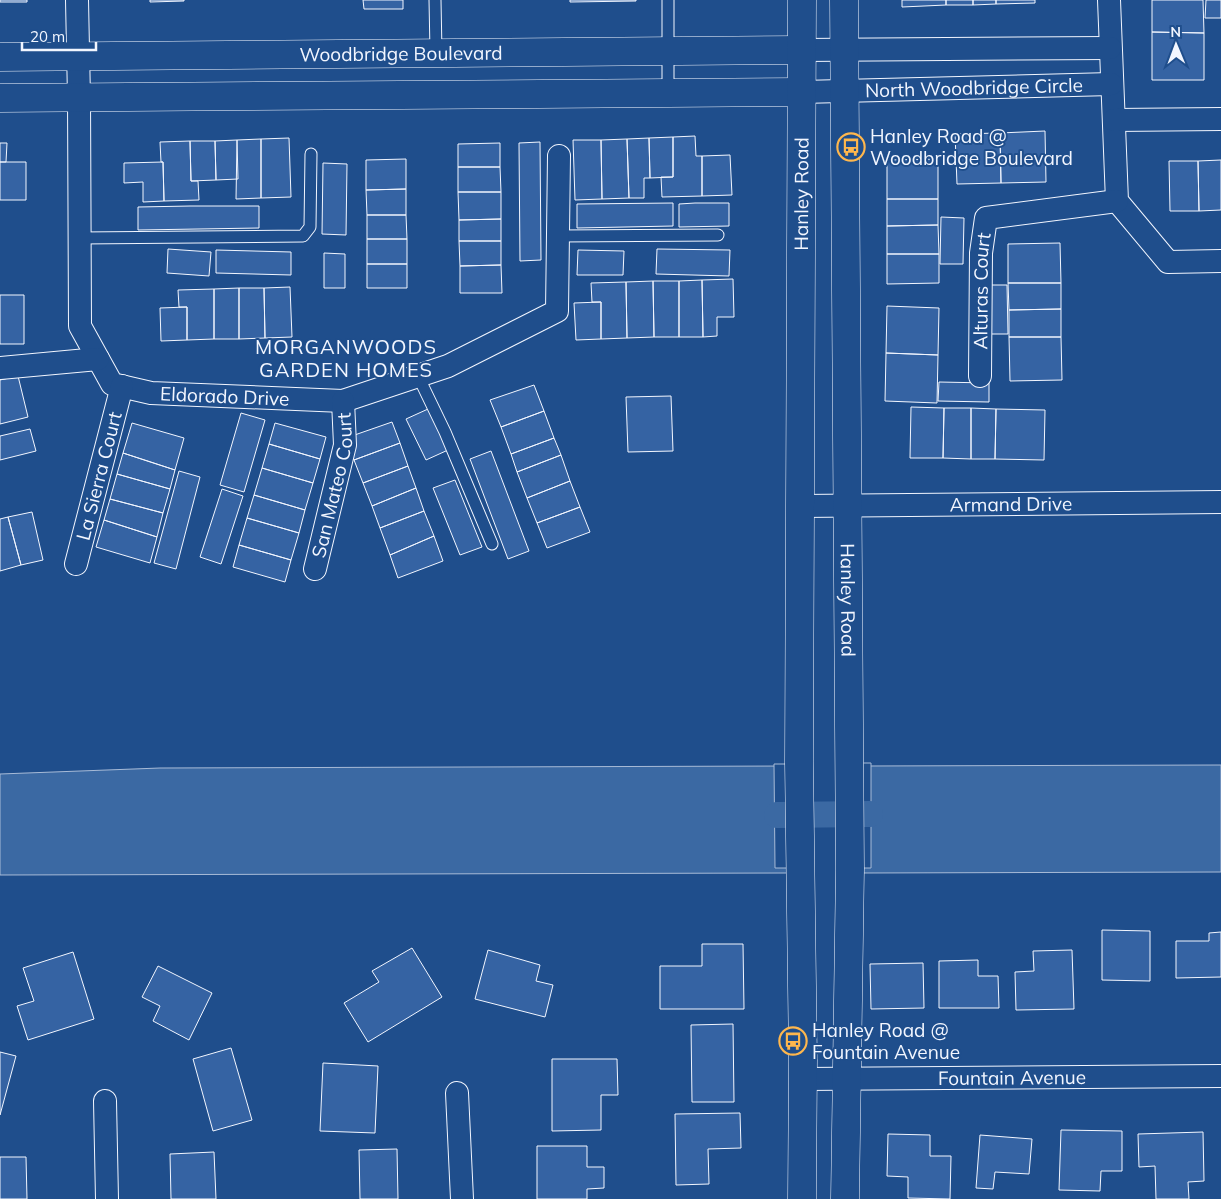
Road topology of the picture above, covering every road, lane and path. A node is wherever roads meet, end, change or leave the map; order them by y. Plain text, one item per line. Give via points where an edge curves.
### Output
1 (77, 0) edge
2 (435, 0) edge
3 (668, 0) edge
4 (802, 0) edge
5 (844, 0) edge
6 (1109, 0) edge
7 (844, 48) junction
8 (1110, 48) junction
9 (669, 50) junction
10 (802, 50) junction
11 (436, 52) junction
12 (78, 56) junction
13 (0, 57) edge
14 (1112, 88) junction
15 (845, 91) junction
16 (802, 92) junction
17 (668, 93) junction
18 (0, 98) edge
19 (80, 98) junction
20 (1114, 120) junction
21 (1221, 120) edge
22 (311, 154) dead end
23 (559, 156) dead end
24 (1117, 201) junction
25 (718, 235) dead end
26 (558, 236) junction
27 (80, 238) junction
28 (1221, 261) edge
29 (98, 359) junction
30 (0, 368) edge
31 (418, 376) junction
32 (980, 376) dead end
33 (122, 386) junction
34 (343, 401) junction
35 (1221, 502) edge
36 (848, 505) junction
37 (800, 506) junction
38 (492, 544) dead end
39 (76, 564) dead end
40 (315, 569) dead end
41 (1221, 1076) edge
42 (802, 1079) junction
43 (846, 1079) junction
44 (457, 1093) dead end
45 (105, 1101) dead end
46 (107, 1199) edge
47 (462, 1199) edge
48 (802, 1199) edge
49 (845, 1199) edge

1 - 12 street, Eldorado Drive
2 - 11 lane
3 - 9 lane
4 - 10 main road, Hanley Road
5 - 7 main road, Hanley Road
6 - 8 street
7 - 8 street, North Woodbridge Circle
7 - 10 street, North Woodbridge Circle
7 - 15 main road, Hanley Road
8 - 14 street
9 - 10 main road, Woodbridge Boulevard
9 - 11 main road, Woodbridge Boulevard
9 - 17 lane
10 - 16 main road, Hanley Road
11 - 12 main road, Woodbridge Boulevard
12 - 13 main road, Woodbridge Boulevard
12 - 19 street, Eldorado Drive
14 - 15 street, North Woodbridge Circle
14 - 20 street
15 - 16 street, North Woodbridge Circle
15 - 36 main road, Hanley Road
16 - 17 main road
16 - 37 main road, Hanley Road
17 - 19 main road
18 - 19 main road
19 - 27 street, Eldorado Drive
20 - 21 street
20 - 24 street
22 - 27 lane via 310,227 303,236
23 - 26 street, Eldorado Drive
24 - 28 street via 1168,262
24 - 32 street, Alturas Court via 986,218 981,253
25 - 26 lane
26 - 31 street, Eldorado Drive via 557,311 448,366
27 - 29 street, Eldorado Drive via 80,326
29 - 30 street
29 - 33 street, Eldorado Drive via 112,384
31 - 34 street, Eldorado Drive
31 - 38 lane
33 - 34 street, Eldorado Drive via 151,393
33 - 39 street, La Sierra Court
34 - 40 street, San Mateo Court via 345,445
35 - 36 street, Armand Drive
36 - 37 street, Armand Drive
36 - 43 main road, Hanley Road via 850,869
37 - 42 main road, Hanley Road
41 - 43 street, Fountain Avenue
42 - 43 street, Fountain Avenue
42 - 48 main road, Hanley Road
43 - 49 main road, Hanley Road
44 - 47 street
45 - 46 street

